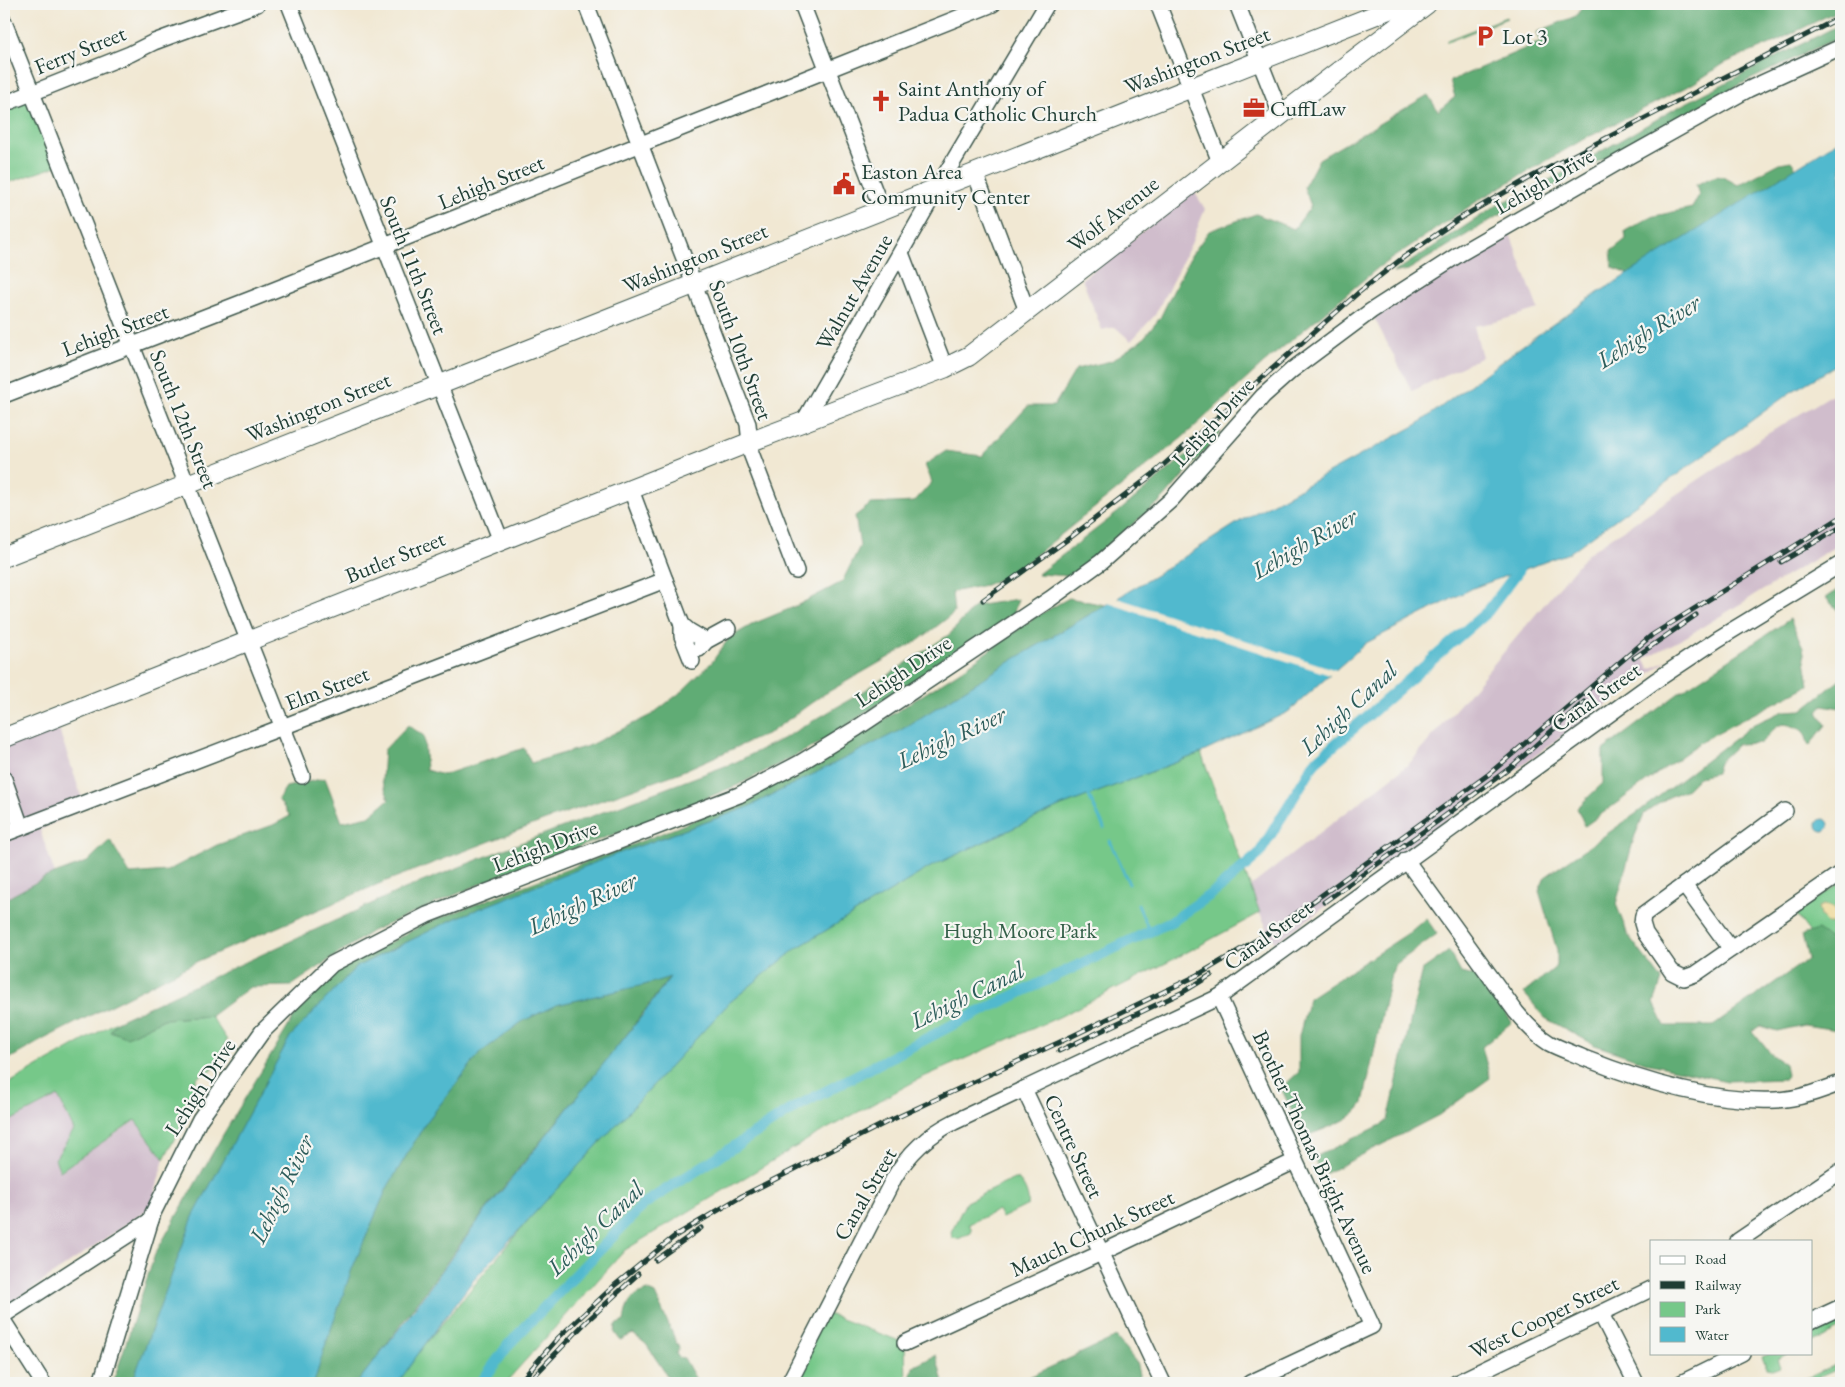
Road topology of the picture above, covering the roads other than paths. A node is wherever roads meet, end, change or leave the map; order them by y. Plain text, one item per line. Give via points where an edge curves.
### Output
1 (257, 4) edge
2 (289, 4) edge
3 (586, 4) edge
4 (802, 4) edge
5 (993, 4) edge
6 (1047, 4) edge
7 (1158, 4) edge
8 (1238, 4) edge
9 (1403, 4) edge
10 (1427, 4) edge
11 (1372, 16) junction
12 (4, 22) edge
13 (1378, 41) junction
14 (1841, 47) edge
15 (1260, 61) junction
16 (828, 70) junction
17 (1192, 88) junction
18 (32, 93) junction
19 (4, 104) edge
20 (1281, 115) junction
21 (640, 145) junction
22 (1220, 162) junction
23 (975, 173) junction
24 (938, 187) junction
25 (882, 210) junction
26 (384, 247) junction
27 (901, 253) junction
28 (695, 284) junction
29 (1027, 311) junction
30 (132, 346) junction
31 (945, 368) junction
32 (439, 385) junction
33 (4, 395) edge
34 (804, 421) junction
35 (750, 442) junction
36 (187, 485) junction
37 (631, 490) junction
38 (501, 541) junction
39 (4, 558) edge
40 (1841, 564) edge
41 (796, 571) dead end
42 (665, 580) junction
43 (682, 624) junction
44 (728, 629) dead end
45 (249, 641) junction
46 (706, 641) junction
47 (282, 727) junction
48 (4, 738) edge
49 (302, 776) dead end
50 (4, 779) edge
51 (1785, 811) dead end
52 (22, 828) junction
53 (4, 834) edge
54 (1406, 860) junction
55 (1841, 872) edge
56 (1684, 885) junction
57 (1731, 949) junction
58 (1219, 996) junction
59 (1841, 1083) edge
60 (1024, 1089) junction
61 (1295, 1161) junction
62 (1841, 1171) edge
63 (151, 1220) junction
64 (1739, 1240) edge
65 (1101, 1253) junction
66 (1650, 1290) edge
67 (1841, 1307) edge
68 (1601, 1314) junction
69 (4, 1315) edge
70 (1812, 1321) edge
71 (4, 1322) edge
72 (905, 1343) dead end
73 (1740, 1354) edge
74 (44, 1383) edge
75 (101, 1383) edge
76 (789, 1383) edge
77 (1162, 1383) edge
78 (1250, 1383) edge
79 (1456, 1383) edge
80 (1636, 1383) edge
81 (1681, 1383) edge

1 - 18 street, Ferry Street via 154,42
2 - 26 street, South 11th Street
3 - 21 street, South 10th Street
4 - 16 street
5 - 16 street, Lehigh Street
6 - 24 street, Walnut Avenue
7 - 17 street
8 - 15 street
9 - 11 main road, Washington Street
10 - 13 main road, Wolf Avenue
11 - 13 main road via 1379,34
11 - 15 main road, Washington Street
12 - 18 street, South 12th Street
13 - 20 main road, Wolf Avenue
14 - 63 street, Lehigh Drive via 1749,89 1631,155 1461,253 1371,311 1263,396 1171,500 1100,562 1050,599 832,743 740,794 427,915 332,964 262,1032 200,1119
15 - 17 main road, Washington Street
15 - 20 street
16 - 21 street, Lehigh Street
16 - 25 street
17 - 22 street
17 - 23 main road, Washington Street
18 - 19 street, Ferry Street
18 - 30 street, South 12th Street
20 - 22 main road, Wolf Avenue
21 - 26 street, Lehigh Street
21 - 28 street, South 10th Street
22 - 29 main road, Wolf Avenue
23 - 24 main road, Washington Street
23 - 29 street
24 - 25 main road, Washington Street
24 - 27 street, Walnut Avenue
25 - 28 main road, Washington Street
26 - 30 street, Lehigh Street
26 - 32 street, South 11th Street
27 - 31 street
27 - 34 street, Walnut Avenue
28 - 32 main road, Washington Street
28 - 35 street, South 10th Street via 748,424
29 - 31 main road, Wolf Avenue via 969,356
30 - 33 street, Lehigh Street
30 - 36 street, South 12th Street
31 - 34 main road, Wolf Avenue
32 - 36 main road, Washington Street
32 - 38 street, South 11th Street
34 - 35 main road, Butler Street
35 - 37 main road, Butler Street
35 - 41 street, South 10th Street via 751,453
36 - 39 main road, Washington Street
36 - 45 street, South 12th Street
37 - 38 main road, Butler Street
37 - 42 street
38 - 45 main road, Butler Street
40 - 54 street, Canal Street via 1655,681
42 - 43 street
42 - 47 street, Elm Street
43 - 46 street
43 - 46 street via 682,636 692,661
44 - 46 street
45 - 47 street, South 12th Street
45 - 48 main road, Butler Street
47 - 49 street, South 12th Street
47 - 52 street, Elm Street
50 - 52 street
51 - 56 street
52 - 53 street, Elm Street
54 - 58 street, Canal Street
54 - 59 street via 1516,1012 1549,1043 1642,1078 1741,1099 1796,1098
55 - 57 street
56 - 57 street
56 - 57 street via 1645,914 1642,923 1645,933 1670,970 1684,978
58 - 60 street, Canal Street
58 - 61 street, Brother Thomas Bright Avenue
60 - 65 street, Centre Street
60 - 76 street, Canal Street via 942,1128 922,1143 903,1164
61 - 65 street, Mauch Chunk Street
61 - 78 street, Brother Thomas Bright Avenue via 1372,1326
62 - 64 street
63 - 69 street
63 - 75 street, Lehigh Drive
65 - 72 street, Mauch Chunk Street
65 - 77 street, Centre Street
66 - 68 street, West Cooper Street
67 - 70 street
68 - 79 street, West Cooper Street
68 - 80 street
71 - 74 street
73 - 81 street

